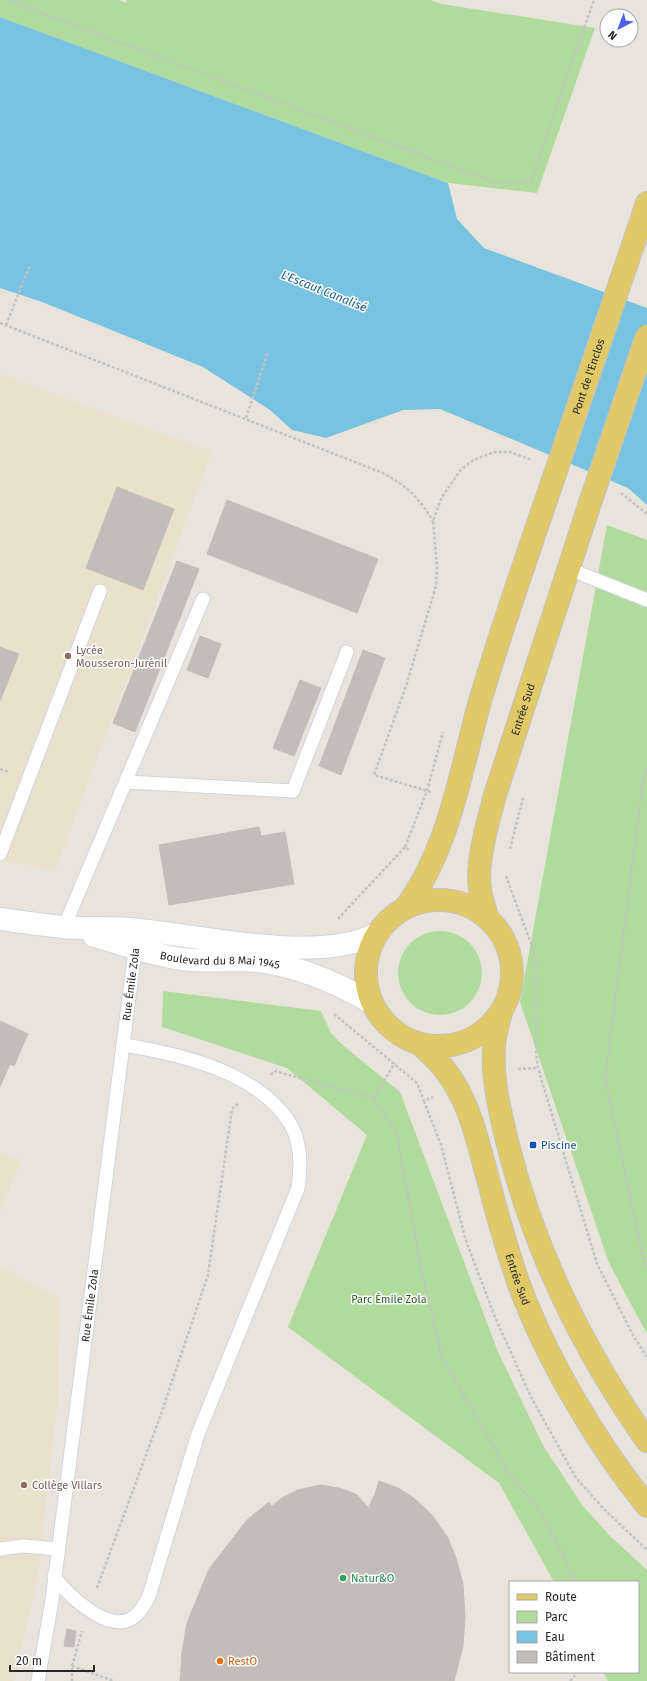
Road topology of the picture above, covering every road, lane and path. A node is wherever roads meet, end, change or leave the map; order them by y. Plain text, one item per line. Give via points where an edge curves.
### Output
1 (7, 0) edge
2 (594, 0) edge
3 (647, 203) edge
4 (30, 265) dead end
5 (0, 323) edge
6 (6, 325) junction
7 (647, 336) edge
8 (268, 352) dead end
9 (246, 418) junction
10 (539, 462) dead end
11 (617, 492) dead end
12 (647, 514) edge
13 (433, 521) junction
14 (569, 568) junction
15 (100, 591) dead end
16 (203, 599) dead end
17 (647, 600) edge
18 (348, 652) dead end
19 (647, 769) edge
20 (126, 782) junction
21 (405, 847) junction
22 (416, 853) dead end
23 (0, 854) edge
24 (504, 873) dead end
25 (406, 907) junction
26 (0, 919) edge
27 (488, 919) junction
28 (332, 925) dead end
29 (64, 927) junction
30 (376, 934) junction
31 (137, 939) junction
32 (372, 1003) junction
33 (328, 1009) dead end
34 (501, 1013) junction
35 (418, 1043) junction
36 (124, 1045) junction
37 (395, 1063) junction
38 (256, 1089) junction
39 (435, 1096) dead end
40 (373, 1098) junction
41 (647, 1268) edge
42 (647, 1357) edge
43 (647, 1441) edge
44 (647, 1506) edge
45 (58, 1548) junction
46 (0, 1549) edge
47 (54, 1576) junction
48 (576, 1581) edge
49 (89, 1610) junction
50 (72, 1666) junction
51 (38, 1681) edge
52 (72, 1681) edge
53 (114, 1681) edge

1 - 2 path via 496,183 530,182
3 - 25 main road, Pont de l'Enclos, bridge via 489,672 448,822 427,873
4 - 6 path
5 - 6 path
6 - 9 path
7 - 14 main road, Entrée Sud, bridge
8 - 9 path
9 - 13 path via 344,456 397,480 419,499
10 - 13 path via 510,452 496,452 470,462 450,483
11 - 12 path via 624,494
13 - 21 path via 436,586 406,686 374,775 427,791
14 - 17 lane
14 - 27 main road, Entrée Sud via 485,836 479,881
15 - 23 lane
16 - 20 lane
18 - 20 lane via 293,791
19 - 41 path via 643,780 605,1078
20 - 29 lane
21 - 22 path
21 - 28 path
24 - 42 path via 536,957 538,1068 597,1264 634,1338
25 - 27 main road via 427,900 449,900 470,907
25 - 30 main road via 390,918
26 - 29 street, Boulevard du 8 Mai 1945
27 - 34 main road via 503,936 510,958 512,981
29 - 31 street, Boulevard du 8 Mai 1945
30 - 31 street, Boulevard du 8 Mai 1945 via 346,945 317,948
30 - 32 main road via 366,963 366,984
31 - 32 street, Boulevard du 8 Mai 1945 via 184,960 244,960 280,966 330,981
31 - 36 lane, Rue Émile Zola
32 - 35 main road via 377,1013 391,1028
33 - 37 path
34 - 35 main road via 487,1029 469,1040 449,1046 428,1046
34 - 43 main road via 494,1046 495,1071 502,1120 527,1209 580,1334 610,1387
35 - 44 main road, Entrée Sud via 444,1067 458,1087 470,1114 502,1233 540,1334 604,1446
36 - 38 lane via 192,1059
36 - 45 lane, Rue Émile Zola
37 - 39 path via 417,1083 424,1101
37 - 40 path
38 - 40 path via 274,1071
38 - 49 path via 232,1109 208,1275 160,1417
38 - 49 lane via 271,1101 291,1125 298,1142 298,1188 198,1434 149,1596 144,1606 128,1620 118,1622
40 - 48 path via 396,1131 422,1272 442,1357 508,1472 542,1514
45 - 46 lane via 24,1546
45 - 47 lane, Rue Émile Zola
47 - 49 lane via 70,1596
47 - 51 lane, Rue Émile Zola
49 - 50 path
50 - 52 path
50 - 53 path

